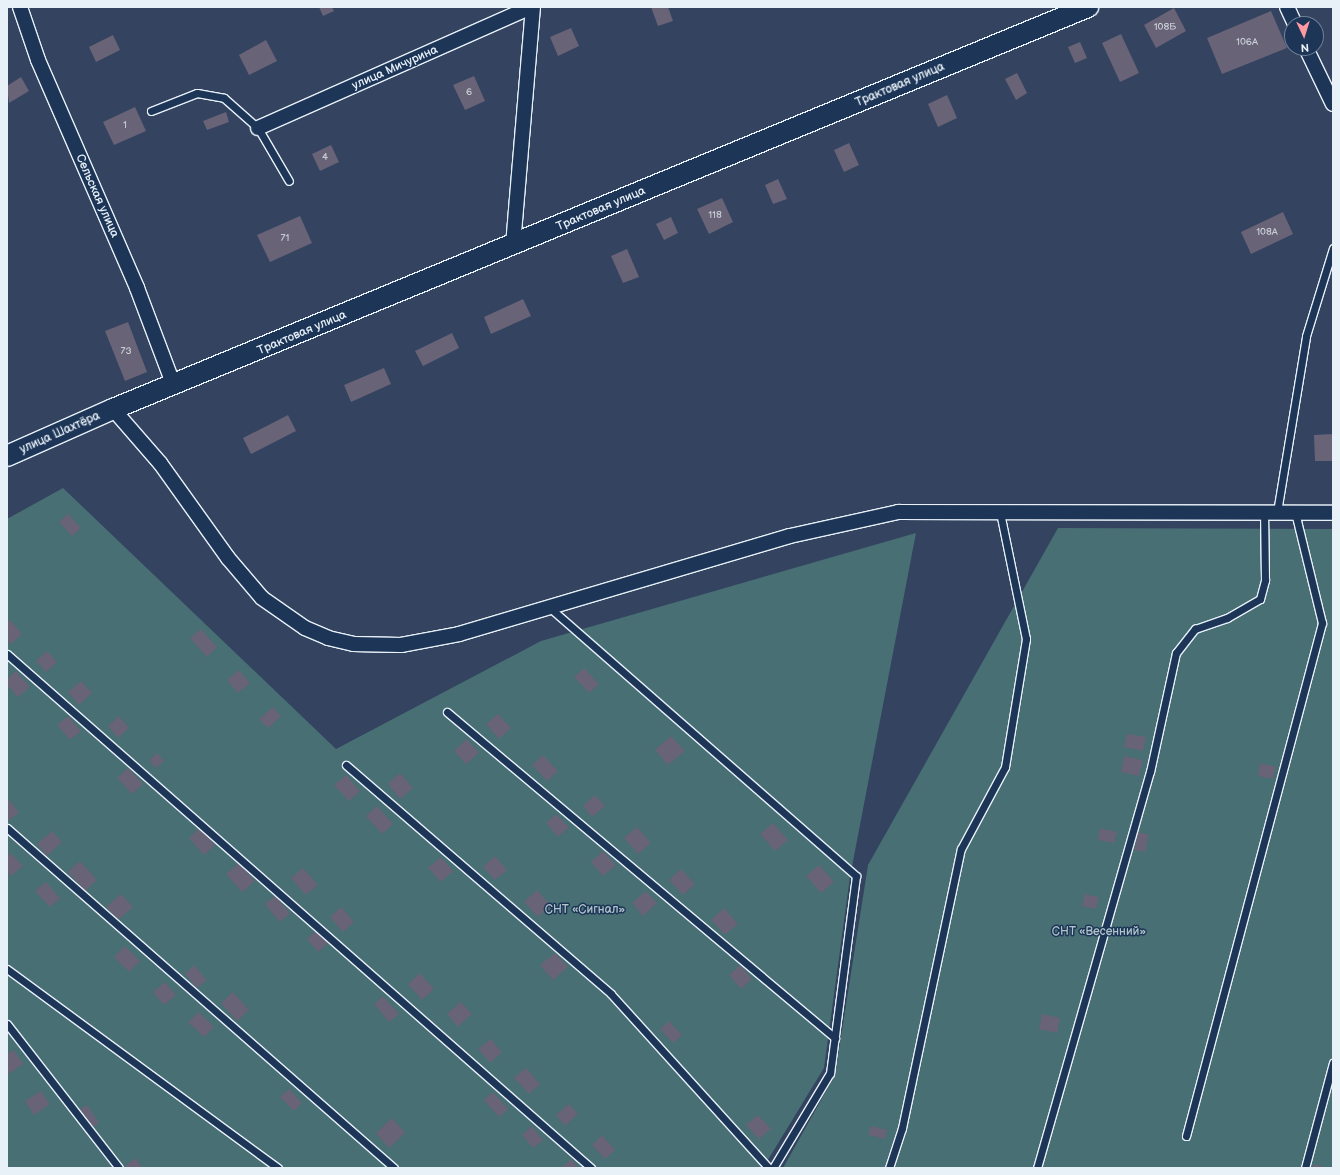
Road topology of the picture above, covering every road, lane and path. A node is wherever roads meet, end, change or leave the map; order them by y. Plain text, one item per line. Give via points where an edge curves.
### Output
1 (20, 7) edge
2 (532, 7) edge
3 (1088, 7) edge
4 (1286, 7) edge
5 (1291, 16) edge
6 (1310, 56) edge
7 (1333, 104) edge
8 (151, 111) dead end
9 (258, 128) junction
10 (289, 181) dead end
11 (513, 245) junction
12 (1333, 248) edge
13 (174, 386) junction
14 (113, 409) junction
15 (7, 456) edge
16 (1000, 512) junction
17 (1270, 512) junction
18 (1295, 512) junction
19 (1333, 513) edge
20 (550, 608) junction
21 (7, 654) edge
22 (447, 712) dead end
23 (346, 765) dead end
24 (7, 828) edge
25 (7, 969) edge
26 (7, 1024) edge
27 (835, 1038) junction
28 (1333, 1063) edge
29 (1186, 1136) dead end
30 (119, 1168) edge
31 (278, 1168) edge
32 (394, 1168) edge
33 (591, 1168) edge
34 (769, 1168) edge
35 (772, 1168) edge
36 (889, 1168) edge
37 (1037, 1168) edge
38 (1305, 1168) edge

1 - 13 street, Сельская улица via 38,60 137,288
2 - 9 street, улица Мичурина
2 - 11 street
3 - 11 main road, Трактовая улица
4 - 5 street
6 - 7 street
8 - 9 lane via 197,93 224,98
9 - 10 lane
11 - 13 main road, Трактовая улица
12 - 17 lane via 1306,336
13 - 14 main road, Трактовая улица
14 - 15 main road, улица Шахтёра
14 - 20 street via 160,463 228,558 262,598 305,628 328,638 353,644 401,645 459,634
16 - 17 street
16 - 20 street via 898,512 790,536
16 - 36 lane via 1026,639 1005,767 961,849 902,1128
17 - 18 street
17 - 37 lane via 1265,580 1260,599 1227,618 1195,629 1176,653 1150,772
18 - 19 street
18 - 29 lane via 1322,623
20 - 27 lane via 856,876
21 - 33 lane
22 - 27 lane
23 - 34 lane via 611,994
24 - 32 lane
25 - 31 lane
26 - 30 lane
27 - 35 lane via 830,1073
28 - 38 lane

